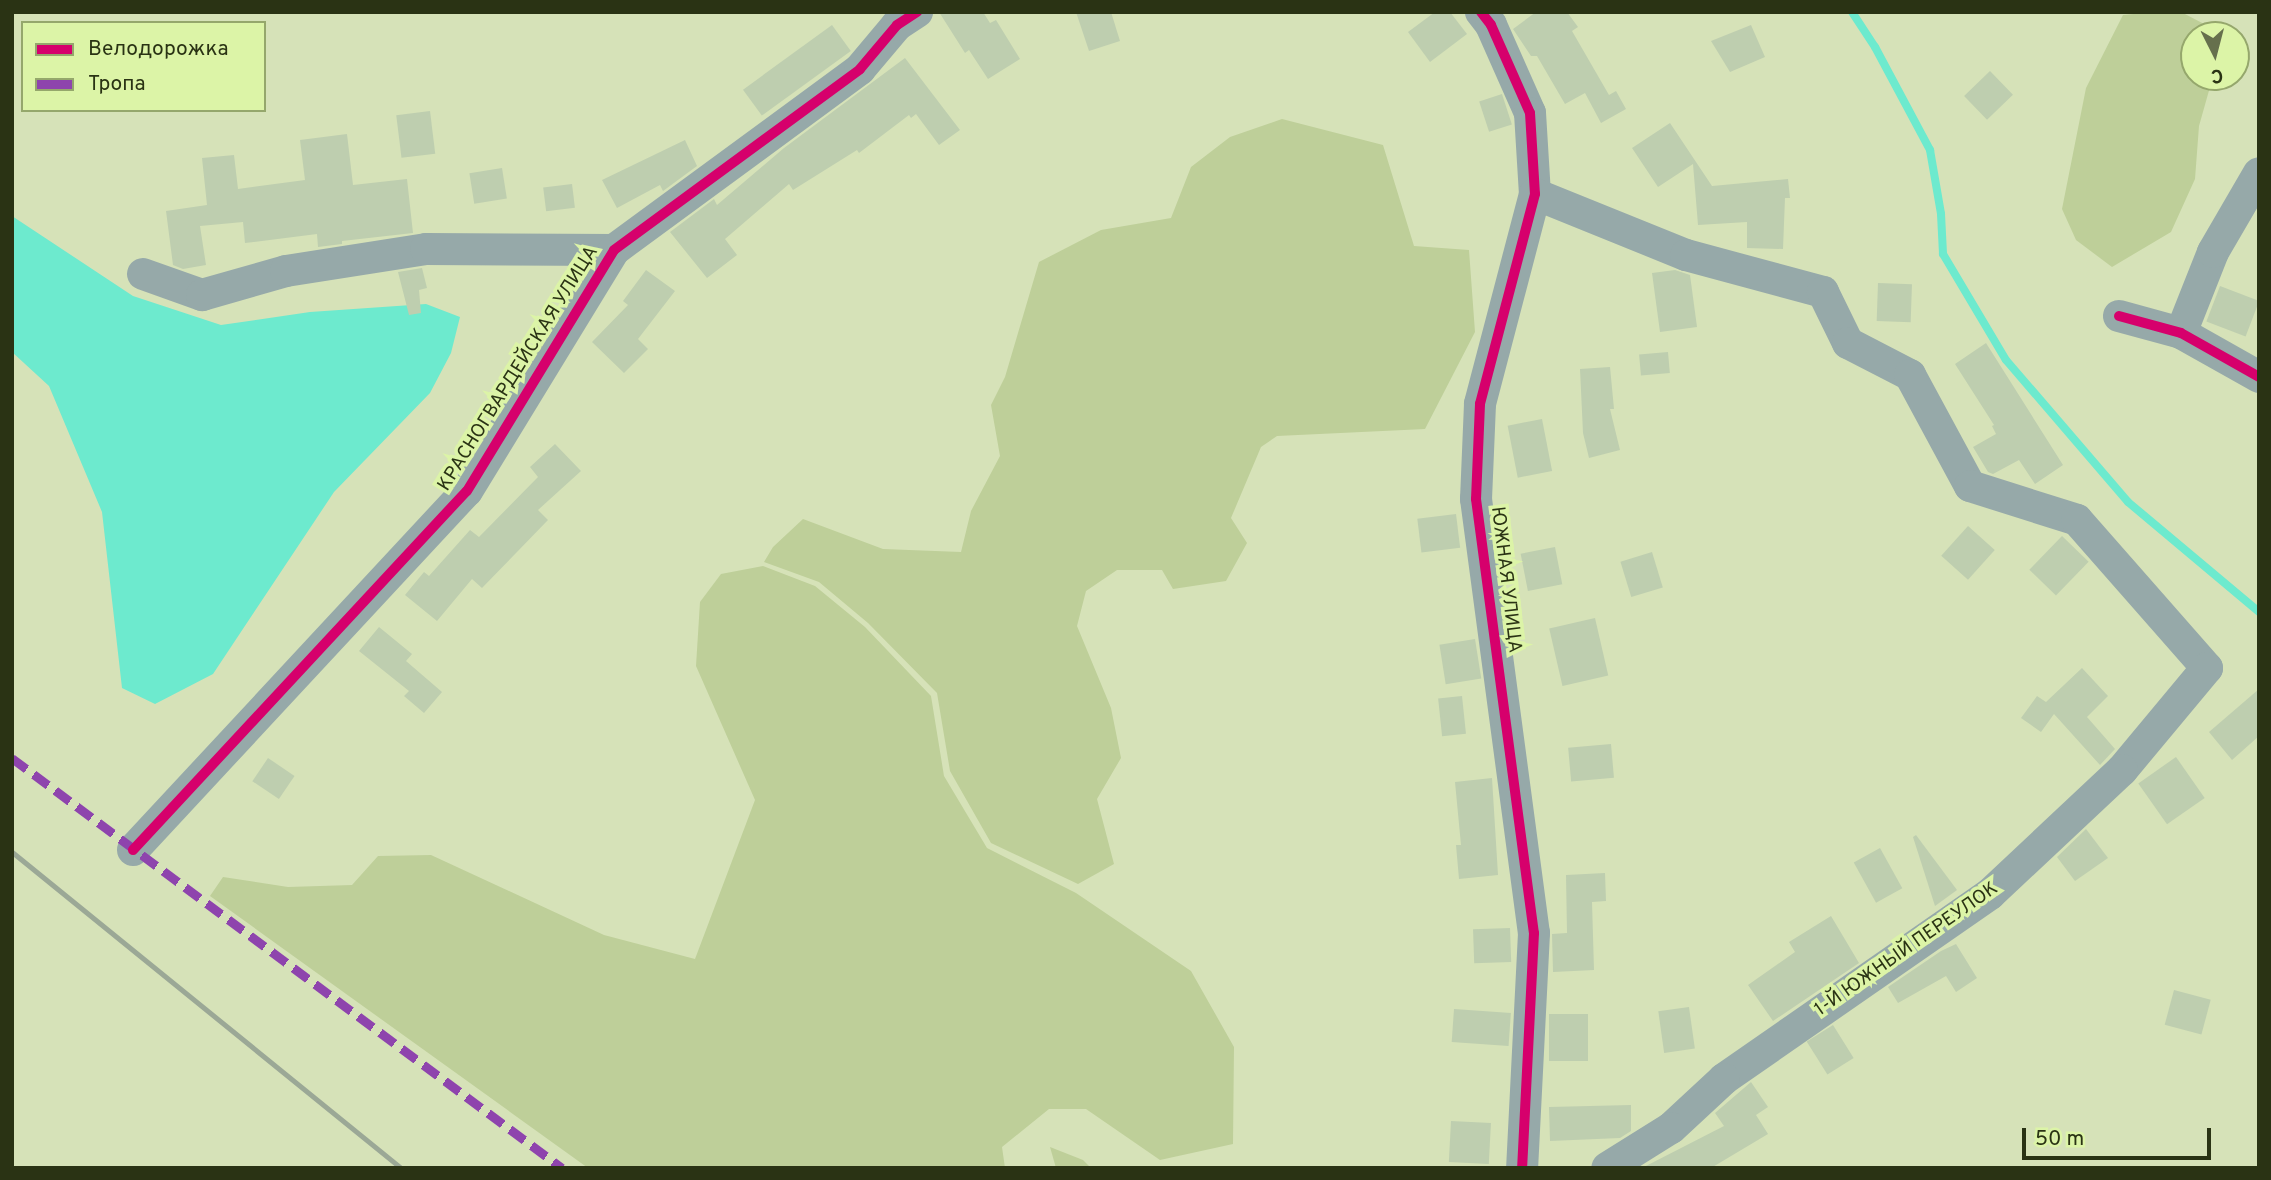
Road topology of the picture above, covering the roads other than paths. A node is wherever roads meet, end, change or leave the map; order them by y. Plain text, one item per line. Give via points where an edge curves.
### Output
1 (917, 12) edge
2 (1481, 12) edge
3 (2259, 173) edge
4 (1535, 194) junction
5 (614, 250) junction
6 (143, 274) dead end
7 (2119, 316) dead end
8 (2181, 333) junction
9 (2259, 377) edge
10 (133, 850) dead end
11 (1522, 1168) edge
12 (1608, 1168) edge

1 - 5 street, КРАСНОГВАРДЕЙСКАЯ УЛИЦА via 897,25 860,69
2 - 4 street, ЮЖНАЯ УЛИЦА via 1530,113
3 - 8 street via 2213,252
4 - 11 street, ЮЖНАЯ УЛИЦА via 1480,404 1476,499 1534,933
4 - 12 street, 1-Й ЮЖНЫЙ ПЕРЕУЛОК via 1686,255 1823,292 1848,343 1910,375 1970,486 2077,520 2207,668 2122,770 1990,894 1724,1079 1671,1128
5 - 6 street via 426,249 286,271 202,295
5 - 10 street, КРАСНОГВАРДЕЙСКАЯ УЛИЦА via 467,491
7 - 8 street
8 - 9 street

